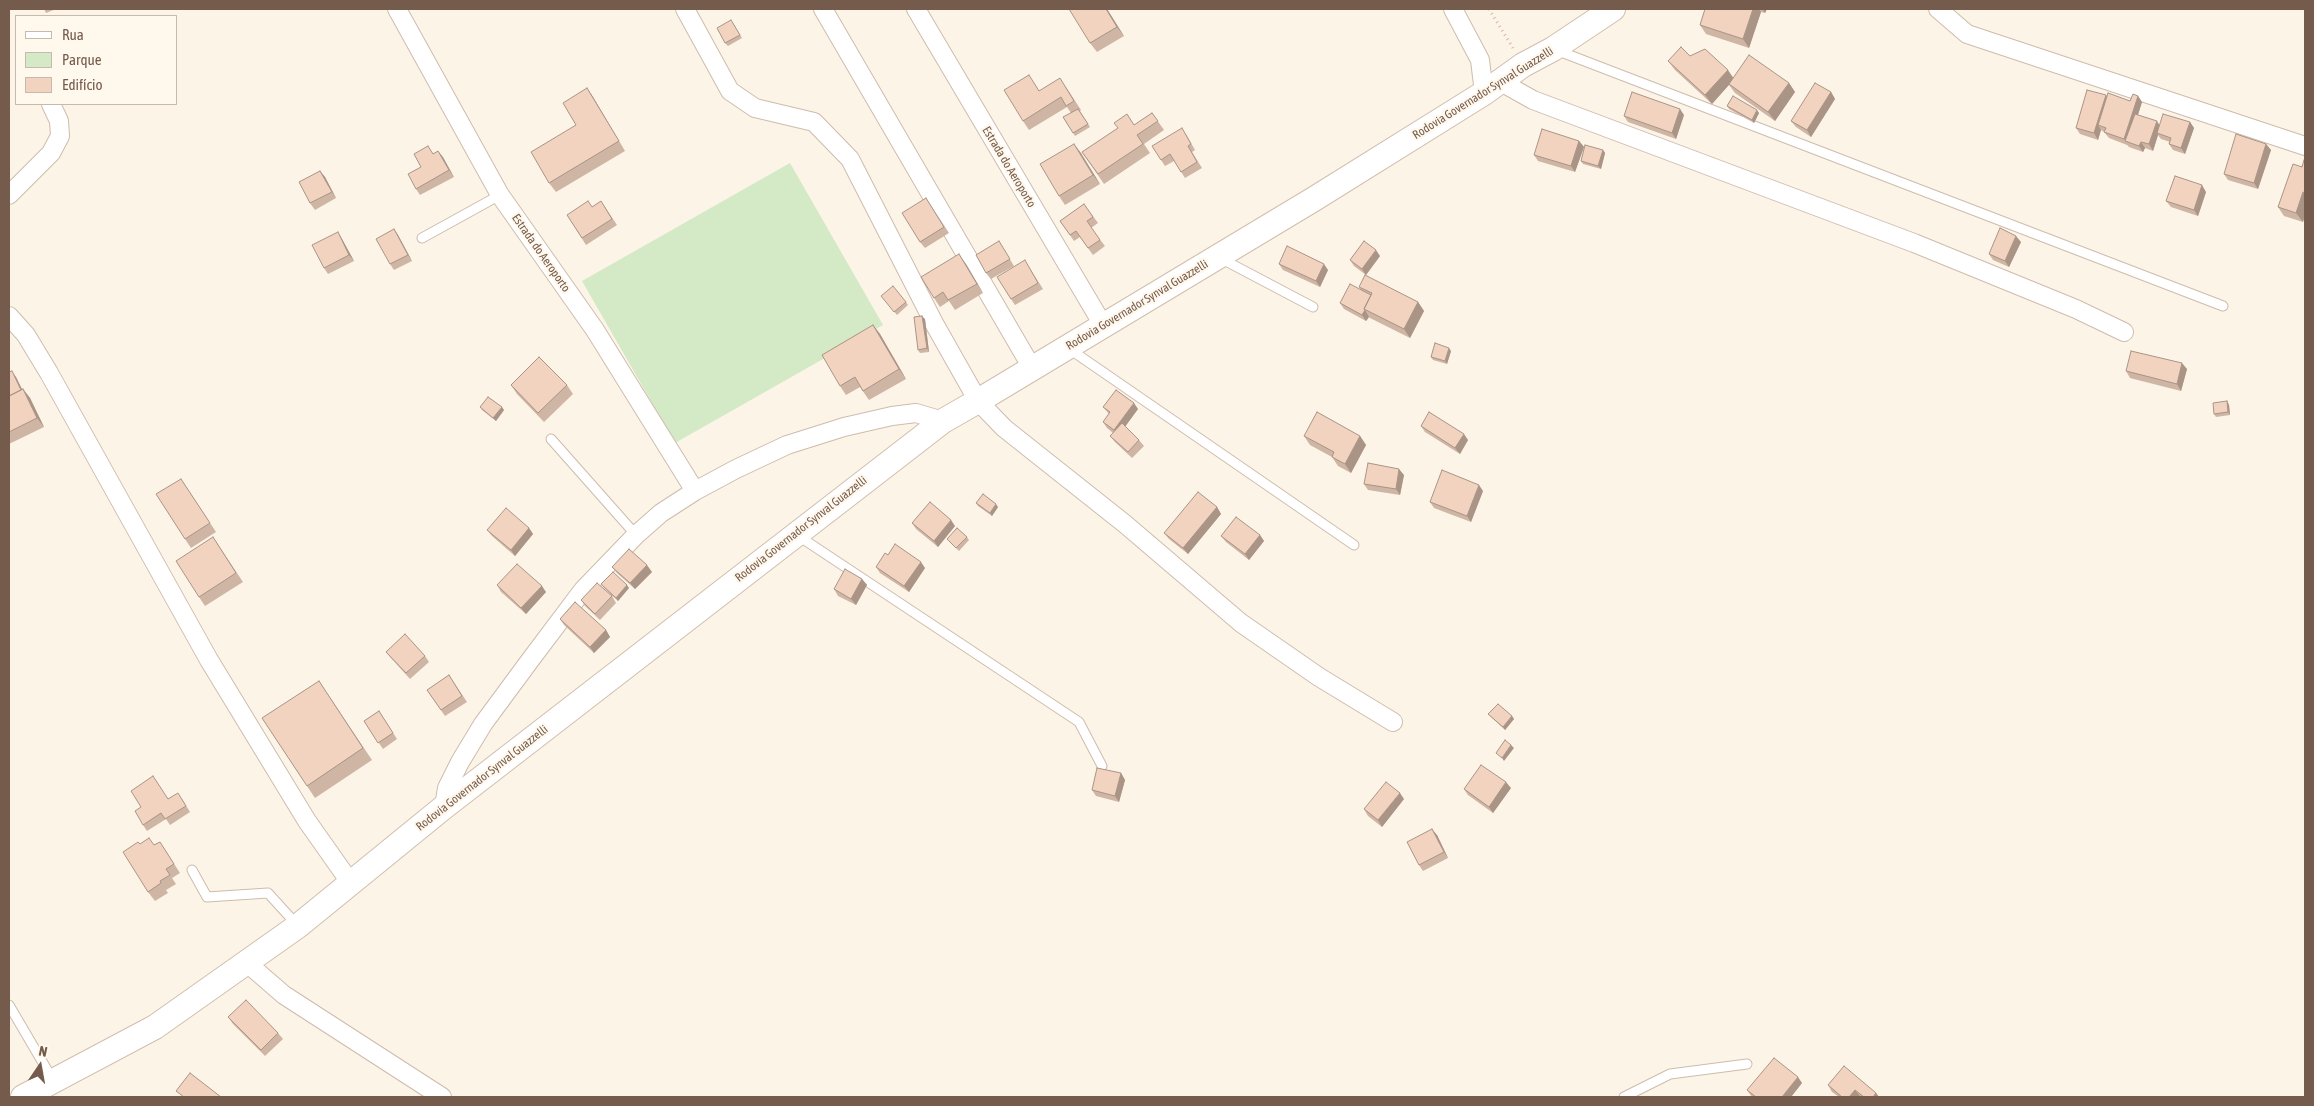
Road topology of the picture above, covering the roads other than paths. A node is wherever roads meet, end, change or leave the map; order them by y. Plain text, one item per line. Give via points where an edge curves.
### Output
1 (397, 9) edge
2 (685, 9) edge
3 (823, 9) edge
4 (916, 9) edge
5 (1453, 9) edge
6 (1613, 9) edge
7 (1938, 9) edge
8 (1553, 49) junction
9 (1492, 87) junction
10 (51, 105) edge
11 (2305, 146) edge
12 (9, 195) edge
13 (500, 195) junction
14 (422, 238) dead end
15 (1217, 257) junction
16 (2223, 306) dead end
17 (1312, 307) dead end
18 (9, 316) edge
19 (1103, 325) junction
20 (2124, 332) dead end
21 (1067, 347) junction
22 (1032, 368) junction
23 (978, 402) junction
24 (943, 420) junction
25 (551, 439) dead end
26 (695, 491) junction
27 (795, 534) junction
28 (636, 535) junction
29 (1354, 545) dead end
30 (1393, 722) dead end
31 (1102, 766) dead end
32 (444, 807) junction
33 (192, 870) dead end
34 (350, 882) junction
35 (298, 926) junction
36 (246, 963) junction
37 (9, 1004) edge
38 (1747, 1064) dead end
39 (53, 1080) junction
40 (24, 1097) edge
41 (442, 1097) edge
42 (1624, 1097) edge

1 - 13 street, Estrada do Aeroporto
2 - 23 street via 730,91 755,108 814,122 850,159 934,324
3 - 22 street
4 - 19 street, Estrada do Aeroporto
5 - 9 street
6 - 8 main road, Rodovia Governador Synval Guazzelli
7 - 11 street via 1967,34
8 - 9 main road, Rodovia Governador Synval Guazzelli
8 - 16 lane
9 - 15 main road, Rodovia Governador Synval Guazzelli
9 - 20 street via 1914,243 2076,308
10 - 12 street via 59,121 60,136 51,153
13 - 14 lane
13 - 26 street, Estrada do Aeroporto via 595,330
15 - 17 lane
15 - 19 main road, Rodovia Governador Synval Guazzelli
18 - 34 street via 26,335 49,373 214,669 307,820
19 - 21 main road, Rodovia Governador Synval Guazzelli
21 - 22 main road, Rodovia Governador Synval Guazzelli
21 - 29 lane
22 - 23 main road, Rodovia Governador Synval Guazzelli
23 - 24 main road, Rodovia Governador Synval Guazzelli
23 - 30 street via 1004,428 1125,524 1241,623 1319,677
24 - 26 street via 916,413 844,427 788,445
24 - 27 main road, Rodovia Governador Synval Guazzelli
25 - 28 lane
26 - 28 street via 661,513
27 - 31 lane via 1079,722
27 - 32 main road, Rodovia Governador Synval Guazzelli
28 - 32 street via 584,590 483,724 447,788
32 - 34 main road, Rodovia Governador Synval Guazzelli
33 - 35 lane via 207,897 268,893
34 - 35 main road, Rodovia Governador Synval Guazzelli
35 - 36 main road, Rodovia Governador Synval Guazzelli
36 - 39 main road, Rodovia Governador Synval Guazzelli via 155,1027
36 - 41 street via 284,995
37 - 39 lane
38 - 42 lane via 1670,1074
39 - 40 main road, Rodovia Governador Synval Guazzelli

